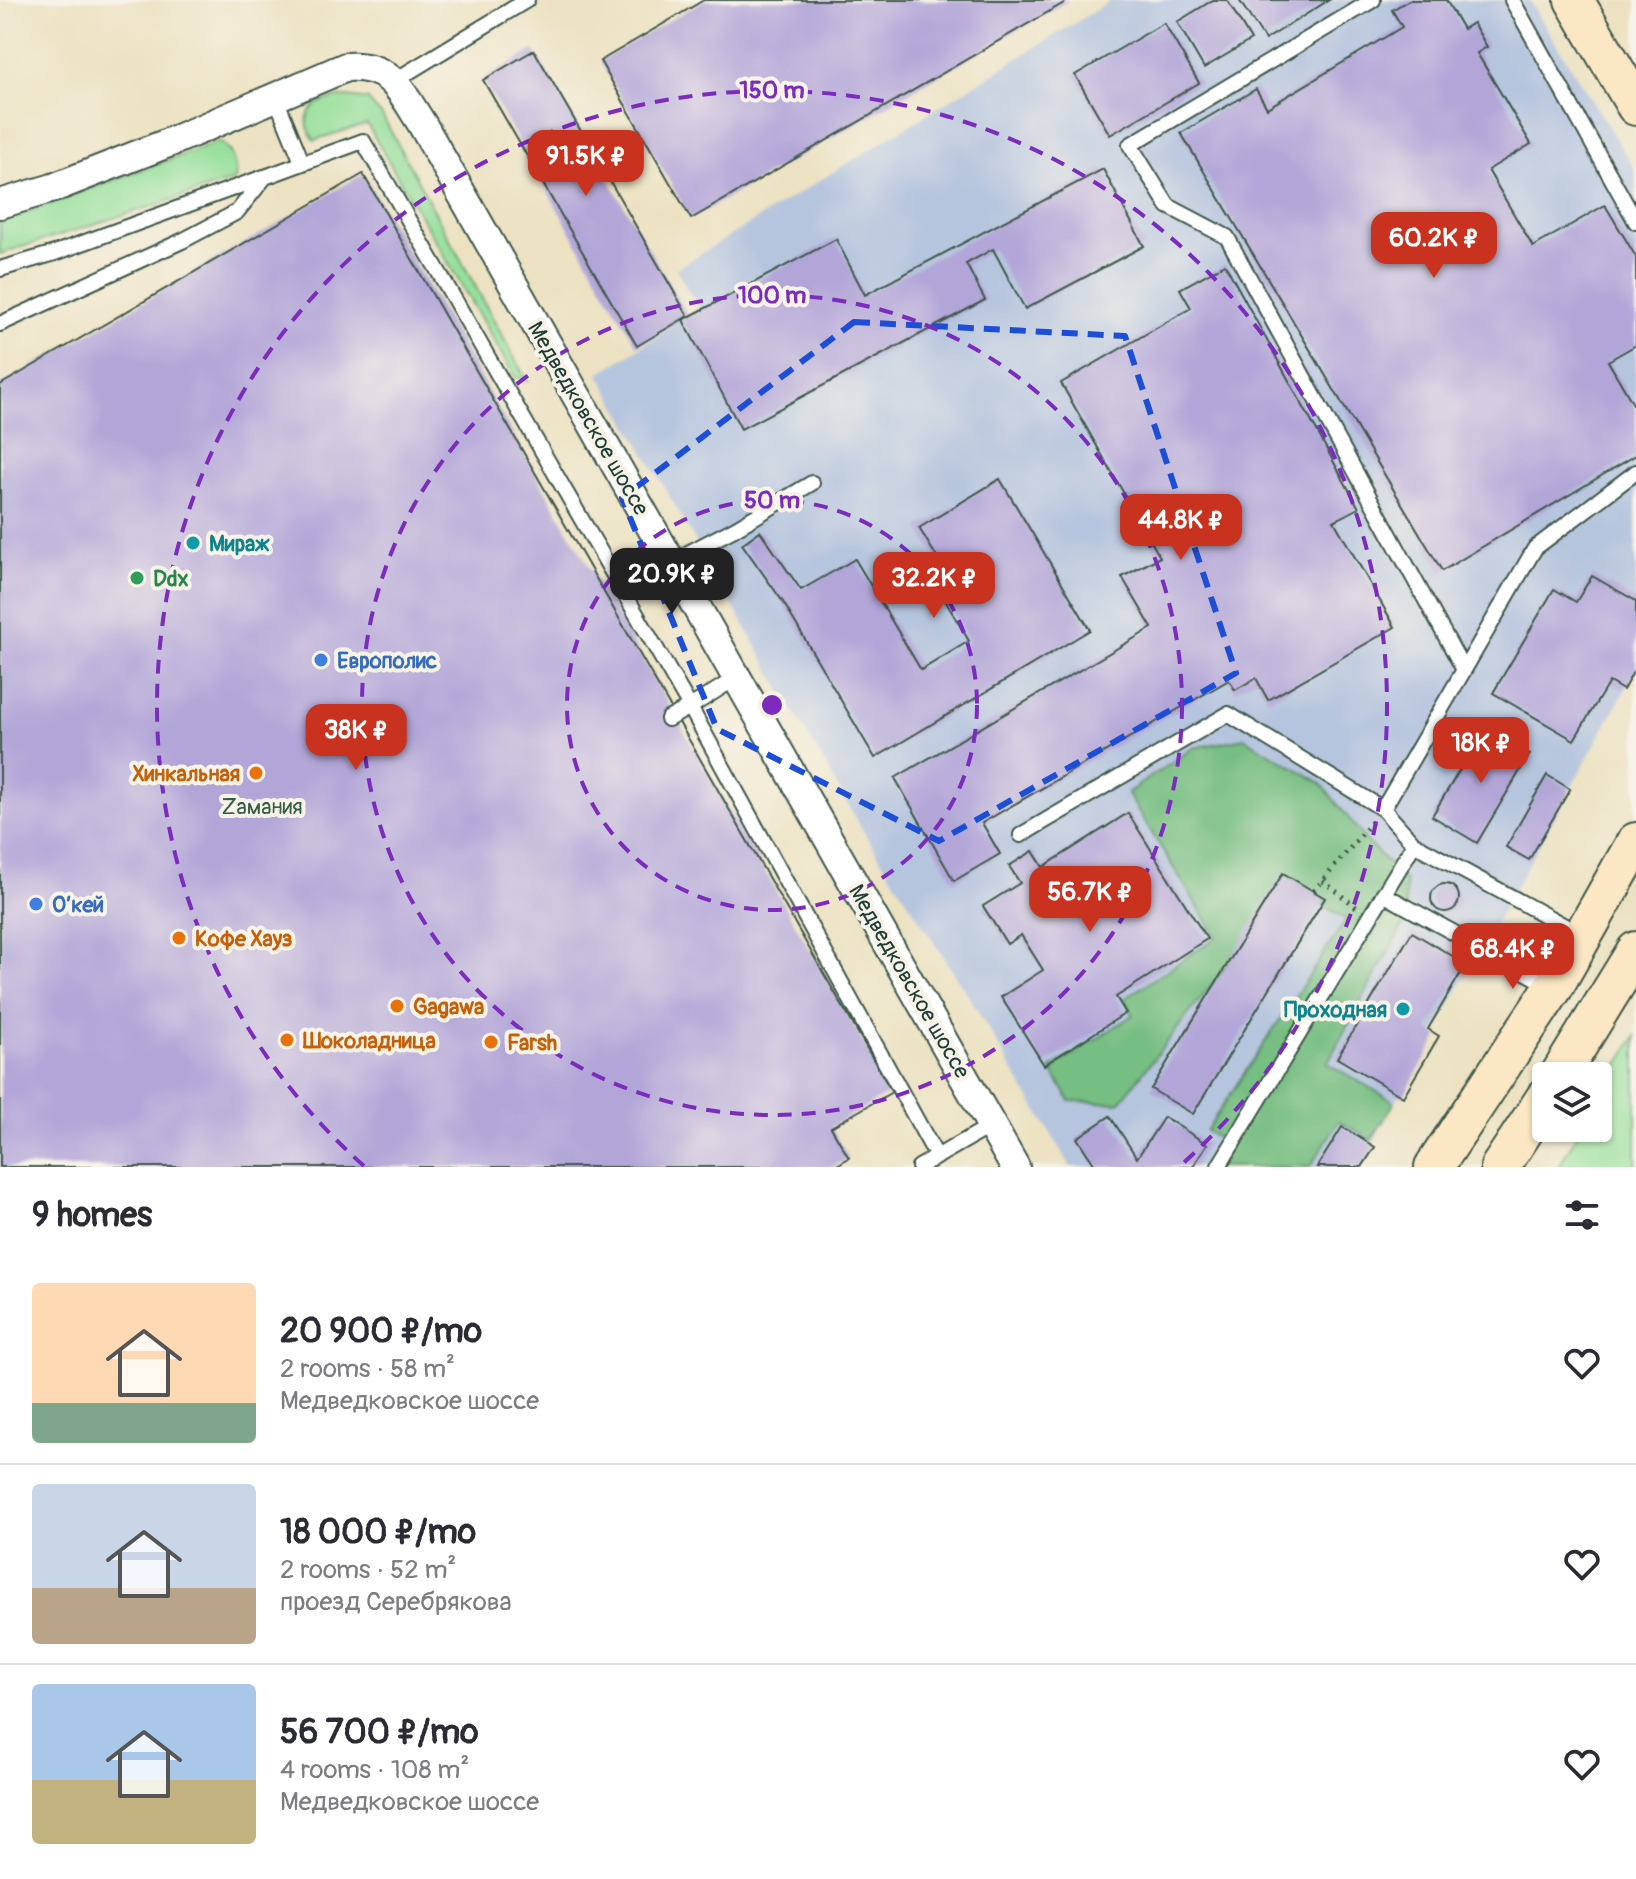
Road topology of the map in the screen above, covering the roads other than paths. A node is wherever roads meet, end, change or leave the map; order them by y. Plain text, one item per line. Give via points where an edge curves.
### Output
1 (527, 0) edge
2 (1373, 0) edge
3 (1512, 0) edge
4 (1574, 0) edge
5 (394, 81) junction
6 (275, 96) junction
7 (1636, 106) edge
8 (302, 162) junction
9 (265, 177) junction
10 (0, 204) edge
11 (1636, 222) edge
12 (0, 269) edge
13 (0, 324) edge
14 (1636, 472) edge
15 (812, 483) dead end
16 (671, 562) junction
17 (1464, 670) junction
18 (736, 678) junction
19 (690, 707) junction
20 (668, 719) dead end
21 (1383, 809) junction
22 (1021, 835) dead end
23 (1636, 842) edge
24 (1414, 844) junction
25 (1383, 894) junction
26 (1584, 936) junction
27 (1636, 951) edge
28 (1553, 988) junction
29 (1568, 1062) edge
30 (1532, 1118) edge
31 (992, 1125) junction
32 (937, 1157) junction
33 (1219, 1166) edge
34 (919, 1167) edge
35 (1015, 1167) edge
36 (1434, 1167) edge
37 (1500, 1167) edge

1 - 5 lane
2 - 17 lane via 1130,145 1168,206 1227,237
3 - 11 lane
4 - 7 main road
5 - 6 street via 363,66 346,67
5 - 16 street, Медведковское шоссе
6 - 8 lane
6 - 10 street via 96,171
8 - 9 lane
8 - 19 lane via 363,141
9 - 12 lane
9 - 13 lane via 237,212
14 - 17 lane via 1535,548
15 - 16 lane
16 - 18 street, Медведковское шоссе
17 - 21 lane
18 - 19 lane
18 - 31 street, Медведковское шоссе
19 - 20 lane
19 - 32 lane
21 - 22 lane via 1228,714
21 - 24 lane
23 - 26 main road
24 - 25 lane
24 - 26 lane
25 - 28 lane
25 - 33 lane
26 - 28 main road
27 - 29 main road
28 - 36 main road
30 - 37 main road
31 - 32 lane
31 - 35 street, Медведковское шоссе
32 - 34 lane

